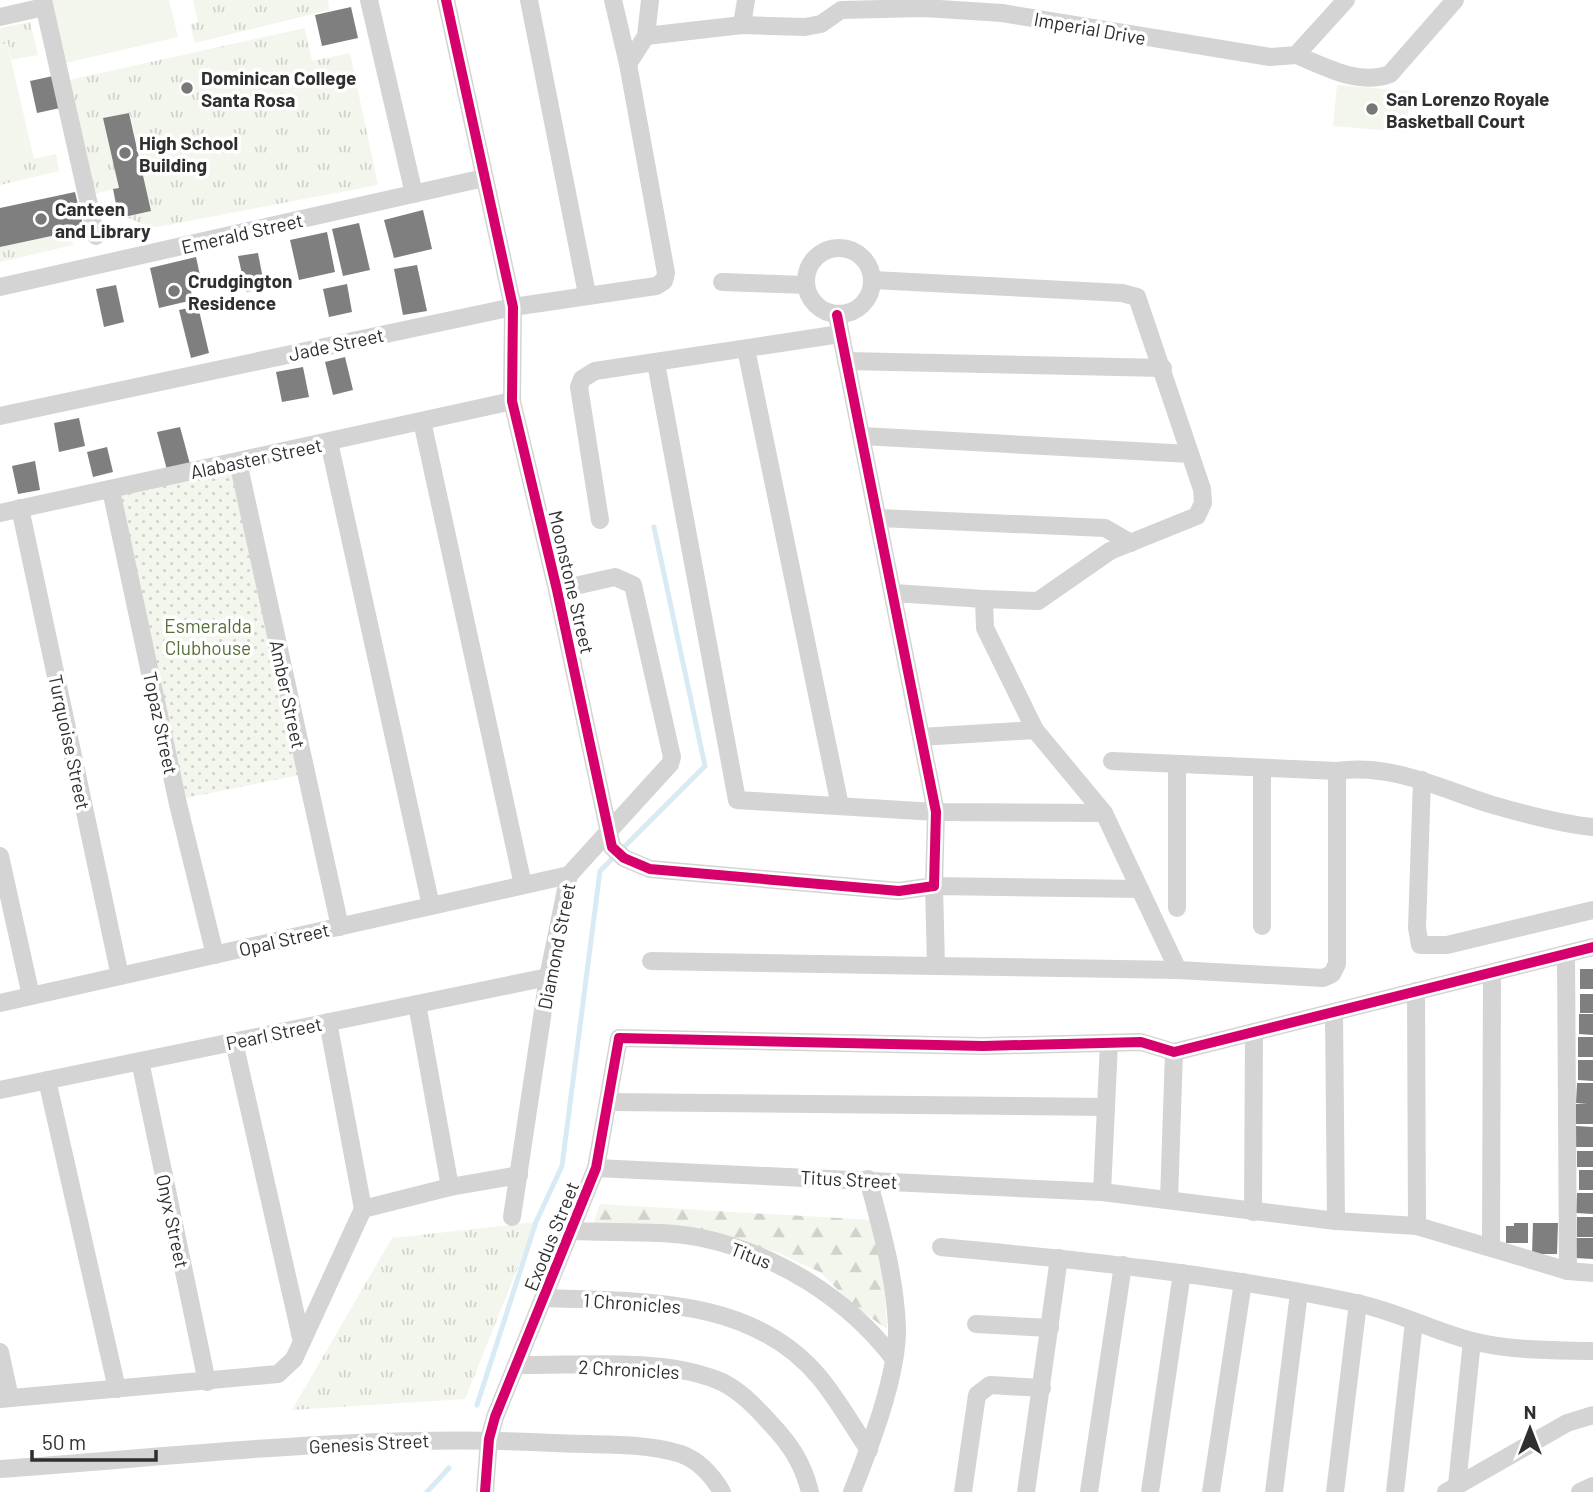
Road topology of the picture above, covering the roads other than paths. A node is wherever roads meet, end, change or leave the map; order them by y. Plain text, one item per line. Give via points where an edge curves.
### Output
1 (369, 0) edge
2 (446, 0) edge
3 (529, 0) edge
4 (613, 0) edge
5 (650, 0) edge
6 (746, 0) edge
7 (1346, 0) edge
8 (1455, 0) edge
9 (43, 4) edge
10 (841, 5) edge
11 (0, 17) edge
12 (742, 25) junction
13 (646, 36) junction
14 (1296, 55) junction
15 (628, 64) junction
16 (484, 178) junction
17 (414, 194) junction
18 (96, 236) dead end
19 (873, 280) junction
20 (722, 282) dead end
21 (806, 285) junction
22 (0, 287) edge
23 (587, 294) junction
24 (513, 307) junction
25 (837, 314) junction
26 (840, 334) junction
27 (746, 349) junction
28 (846, 361) junction
29 (656, 363) junction
30 (1163, 368) junction
31 (512, 401) junction
32 (0, 416) edge
33 (422, 421) junction
34 (862, 436) junction
35 (329, 442) junction
36 (1190, 453) junction
37 (238, 462) junction
38 (111, 490) junction
39 (20, 508) junction
40 (0, 513) edge
41 (879, 518) junction
42 (600, 520) dead end
43 (1131, 543) junction
44 (557, 590) junction
45 (894, 593) junction
46 (984, 599) junction
47 (1035, 730) junction
48 (921, 737) junction
49 (1112, 761) dead end
50 (1177, 764) junction
51 (1262, 768) junction
52 (1337, 771) junction
53 (1422, 780) junction
54 (840, 806) junction
55 (936, 812) junction
56 (1104, 813) junction
57 (1593, 827) edge
58 (608, 832) junction
59 (0, 856) edge
60 (569, 875) junction
61 (523, 885) junction
62 (934, 886) junction
63 (1140, 889) junction
64 (431, 906) junction
65 (1177, 908) dead end
66 (1593, 911) edge
67 (1262, 926) dead end
68 (340, 927) junction
69 (1593, 947) edge
70 (1566, 954) junction
71 (215, 955) junction
72 (651, 961) dead end
73 (936, 966) junction
74 (1178, 970) junction
75 (1492, 972) junction
76 (120, 976) junction
77 (548, 977) junction
78 (1416, 991) junction
79 (31, 996) junction
80 (0, 1003) edge
81 (418, 1004) junction
82 (1334, 1012) junction
83 (328, 1022) junction
84 (1254, 1032) junction
85 (234, 1042) junction
86 (1109, 1044) junction
87 (1174, 1052) junction
88 (140, 1061) junction
89 (47, 1080) junction
90 (0, 1090) edge
91 (609, 1102) junction
92 (1106, 1107) junction
93 (596, 1168) junction
94 (519, 1175) junction
95 (868, 1179) junction
96 (450, 1187) junction
97 (1102, 1192) junction
98 (1169, 1200) junction
99 (363, 1209) junction
100 (1253, 1212) junction
101 (512, 1217) dead end
102 (1336, 1222) junction
103 (1417, 1226) junction
104 (573, 1231) junction
105 (1491, 1246) junction
106 (942, 1247) dead end
107 (1059, 1258) junction
108 (1122, 1265) junction
109 (1568, 1271) junction
110 (1182, 1273) junction
111 (1593, 1273) edge
112 (1243, 1282) junction
113 (1299, 1293) junction
114 (545, 1298) junction
115 (1358, 1303) junction
116 (1414, 1322) junction
117 (976, 1324) dead end
118 (1050, 1328) junction
119 (1472, 1340) junction
120 (302, 1342) junction
121 (1593, 1351) edge
122 (0, 1352) edge
123 (894, 1359) junction
124 (516, 1364) junction
125 (207, 1382) junction
126 (1042, 1388) junction
127 (117, 1389) junction
128 (5, 1399) edge
129 (1593, 1415) edge
130 (489, 1439) junction
131 (869, 1450) junction
132 (0, 1469) edge
133 (1593, 1486) edge
134 (1451, 1488) edge
135 (485, 1492) edge
136 (722, 1492) edge
137 (810, 1492) edge
138 (852, 1492) edge
139 (963, 1492) edge
140 (1026, 1492) edge
141 (1089, 1492) edge
142 (1150, 1492) edge
143 (1210, 1492) edge
144 (1274, 1492) edge
145 (1335, 1492) edge
146 (1395, 1492) edge
147 (1580, 1492) edge

1 - 17 street
2 - 16 street, Moonstone Street
3 - 23 street
4 - 15 street
5 - 13 street
6 - 12 street
7 - 14 street
8 - 14 street via 1390,74 1376,79 1351,77
9 - 11 street
9 - 18 street
10 - 12 street, Imperial Drive via 821,23 805,27
10 - 14 street, Imperial Drive via 1002,13 1242,55
12 - 13 street, Imperial Drive
13 - 15 street
15 - 23 street, Jade Street via 666,272 664,281 656,286
16 - 17 street, Emerald Street
16 - 24 street, Moonstone Street
17 - 22 street, Emerald Street
19 - 21 street via 869,265 859,254 830,250 817,257 808,270
19 - 25 street via 869,298 855,311
19 - 30 street via 1138,296
20 - 21 street
21 - 25 street via 822,310
23 - 24 street, Jade Street
24 - 31 street, Moonstone Street
24 - 32 street, Jade Street
25 - 26 street
26 - 27 street
26 - 28 street
27 - 29 street
27 - 54 street
28 - 30 street
28 - 34 street
29 - 42 street via 595,370 579,387
29 - 54 street via 737,800
30 - 36 street
31 - 33 street, Alabaster Street
31 - 44 street, Moonstone Street
33 - 35 street, Alabaster Street
33 - 61 street
34 - 36 street
34 - 41 street
35 - 37 street, Alabaster Street
35 - 64 street
36 - 43 street via 1202,489 1203,503 1197,516
37 - 38 street, Alabaster Street
37 - 68 street, Amber Street
38 - 39 street, Alabaster Street
38 - 71 street, Topaz Street
39 - 40 street, Alabaster Street
39 - 76 street, Turquoise Street
41 - 43 street via 1105,528
41 - 45 street
43 - 46 street via 1110,551 1038,601
44 - 58 street, Moonstone Street
44 - 58 street, Diamond Street via 615,578 633,585 671,747 670,764
45 - 46 street
45 - 48 street
46 - 47 street via 985,628
47 - 48 street
47 - 56 street
48 - 55 street
49 - 50 street
50 - 51 street
50 - 65 street
51 - 52 street
51 - 67 street
52 - 53 street via 1364,767
52 - 74 street via 1337,964 1332,974 1323,978
53 - 57 street via 1495,805
53 - 66 street via 1420,945 1447,945
54 - 55 street
55 - 56 street
55 - 62 street
56 - 63 street
58 - 60 street, Diamond Street
58 - 62 street, Moonstone Street via 612,848 650,869 899,891
59 - 79 street
60 - 61 street, Opal Street
60 - 77 street, Diamond Street
61 - 64 street, Opal Street
62 - 63 street, Moonstone Street
62 - 73 street
63 - 74 street
64 - 68 street, Opal Street
68 - 71 street, Opal Street
69 - 70 street
70 - 75 street
70 - 109 street
71 - 76 street, Opal Street
72 - 73 street
73 - 74 street
75 - 78 street
75 - 105 street
76 - 79 street, Opal Street
77 - 81 street, Pearl Street
77 - 94 street, Diamond Street
78 - 82 street
78 - 103 street
79 - 80 street, Opal Street
81 - 83 street, Pearl Street
81 - 96 street
82 - 84 street
82 - 102 street
83 - 85 street, Pearl Street
83 - 99 street
84 - 87 street
84 - 100 street
85 - 88 street, Pearl Street
85 - 120 street
86 - 87 street via 1141,1042
86 - 91 street, Exodus Street via 983,1046 619,1038
86 - 92 street
87 - 98 street
88 - 89 street, Pearl Street
88 - 125 street, Onyx Street
89 - 90 street, Pearl Street
89 - 127 street
91 - 92 street
91 - 93 street, Exodus Street
92 - 97 street
93 - 95 street, Titus Street
93 - 104 street, Exodus Street
94 - 96 street
94 - 101 street, Diamond Street
95 - 97 street, Titus Street
95 - 123 street via 892,1271 897,1329
96 - 99 street
97 - 98 street, Titus Street
98 - 100 street, Titus Street
99 - 120 street
100 - 102 street, Titus Street
102 - 103 street, Titus Street
103 - 105 street, Titus Street
104 - 114 street, Exodus Street
104 - 123 street, Titus via 700,1237 743,1249 790,1271 846,1307
105 - 109 street, Titus Street
106 - 107 street
107 - 108 street
107 - 118 street
108 - 110 street
108 - 141 street
109 - 111 street, Titus Street
110 - 112 street
110 - 142 street
112 - 113 street
112 - 143 street
113 - 115 street
113 - 144 street
114 - 124 street, Exodus Street
114 - 131 street, 1 Chronicles via 671,1303 750,1325 778,1341 820,1378
115 - 116 street
115 - 145 street
116 - 119 street
116 - 146 street
117 - 118 street
118 - 126 street
119 - 121 street via 1520,1350
119 - 134 street
120 - 125 street via 288,1368 278,1374
122 - 128 street
123 - 131 street
124 - 130 street, Exodus Street
124 - 137 street, 2 Chronicles via 671,1367 720,1381 784,1437 803,1466
125 - 127 street
126 - 139 street via 990,1385 977,1395
126 - 140 street
127 - 128 street
129 - 134 street via 1567,1423
130 - 132 street, Genesis Street via 327,1445
130 - 135 street, Exodus Street
130 - 136 street, Genesis Street via 682,1455 710,1471
131 - 138 street
133 - 147 street

